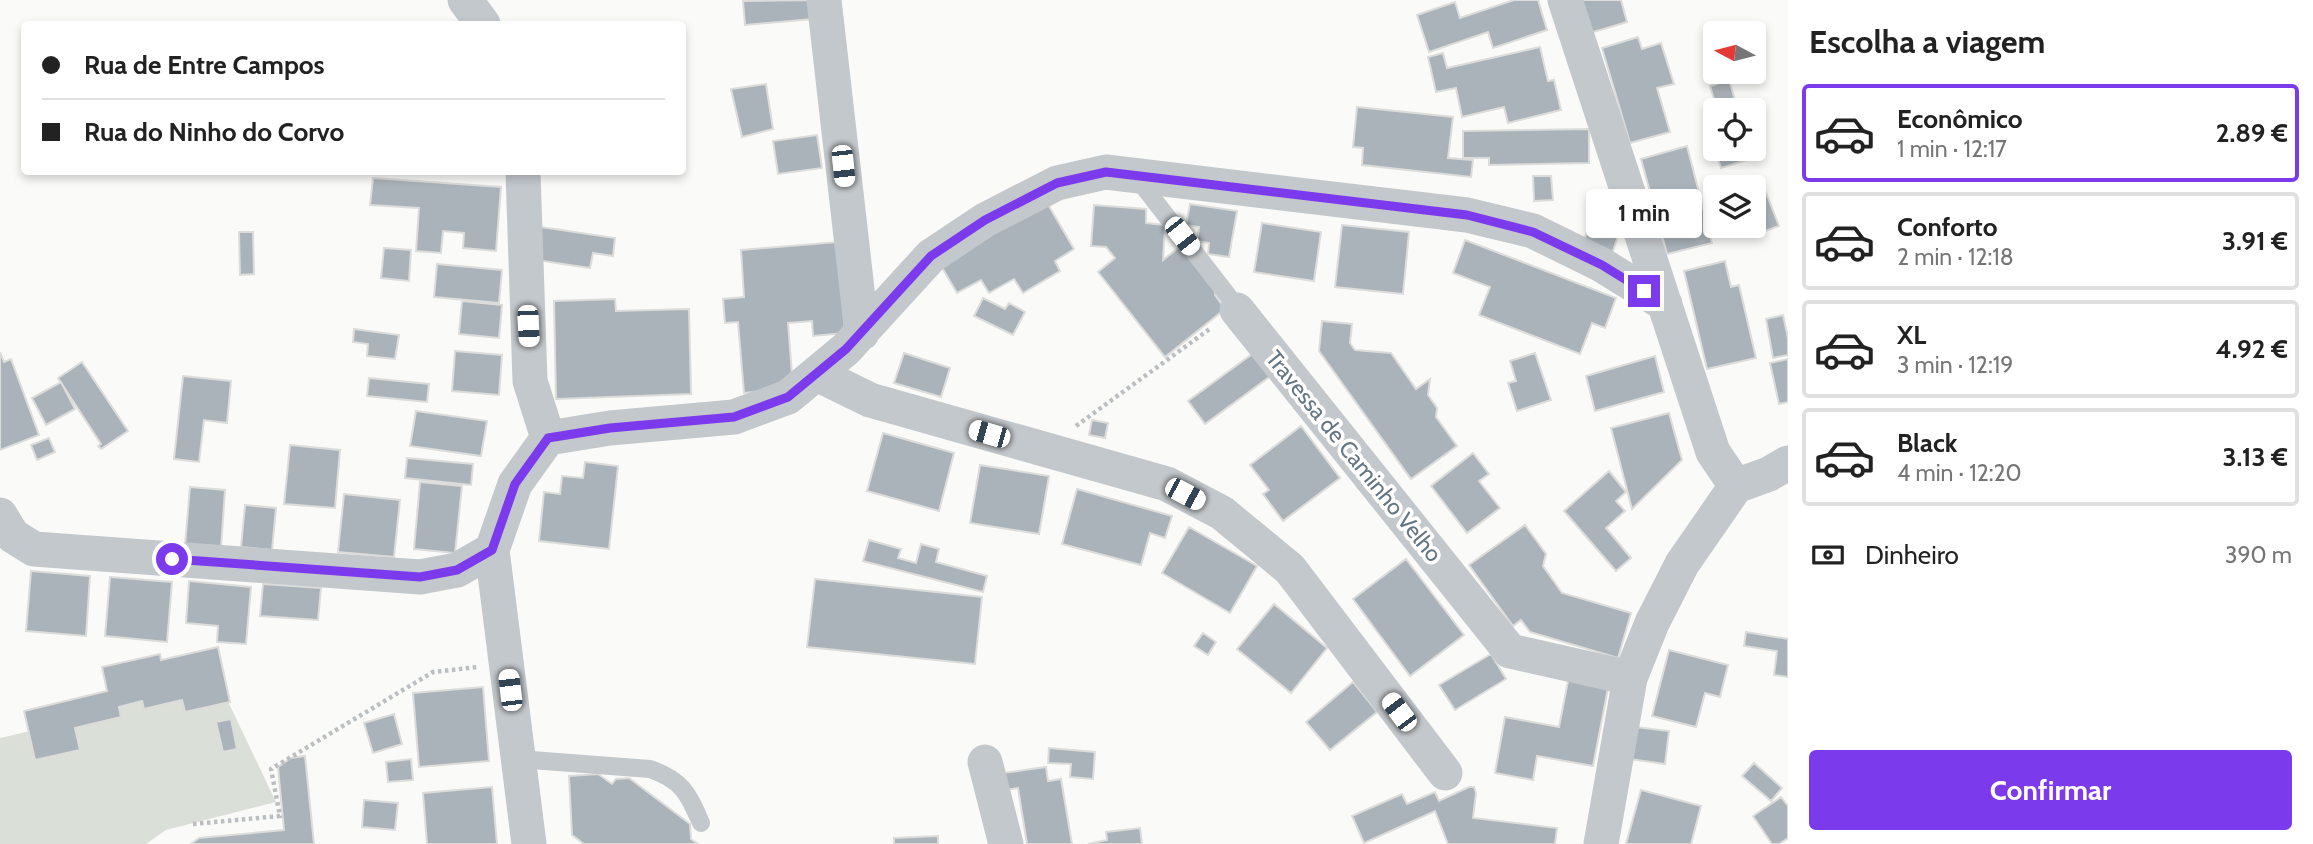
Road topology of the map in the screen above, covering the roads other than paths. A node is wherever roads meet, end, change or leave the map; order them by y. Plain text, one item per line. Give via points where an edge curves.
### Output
1 (465, 0) edge
2 (824, 0) edge
3 (1564, 0) edge
4 (481, 21) edge
5 (523, 175) edge
6 (1135, 175) junction
7 (1233, 303) joint
8 (1664, 304) junction
9 (862, 332) junction
10 (817, 373) junction
11 (548, 438) junction
12 (1788, 463) edge
13 (1736, 486) junction
14 (0, 515) edge
15 (492, 550) junction
16 (1630, 678) junction
17 (518, 759) junction
18 (985, 762) dead end
19 (1445, 773) dead end
20 (701, 823) dead end
21 (529, 844) edge
22 (1006, 844) edge
23 (1601, 844) edge

1 - 4 street
2 - 9 street
3 - 8 street
5 - 11 street via 530,381
6 - 7 lane
6 - 8 street via 1467,215 1533,232 1602,265
6 - 9 street via 1106,172 1057,183 985,220 931,256
7 - 16 street, Travessa de Caminho Velho via 1510,651
8 - 13 street via 1713,452
9 - 10 street
10 - 11 street via 788,397 734,417
10 - 19 street via 870,400 1167,484 1222,513 1290,569
11 - 15 street via 515,484
12 - 13 street
13 - 16 street via 1682,565
14 - 15 street via 13,536 34,549 420,577 457,570
15 - 17 street
16 - 23 street
17 - 20 lane via 650,769 670,776 688,793
17 - 21 street
18 - 22 street

